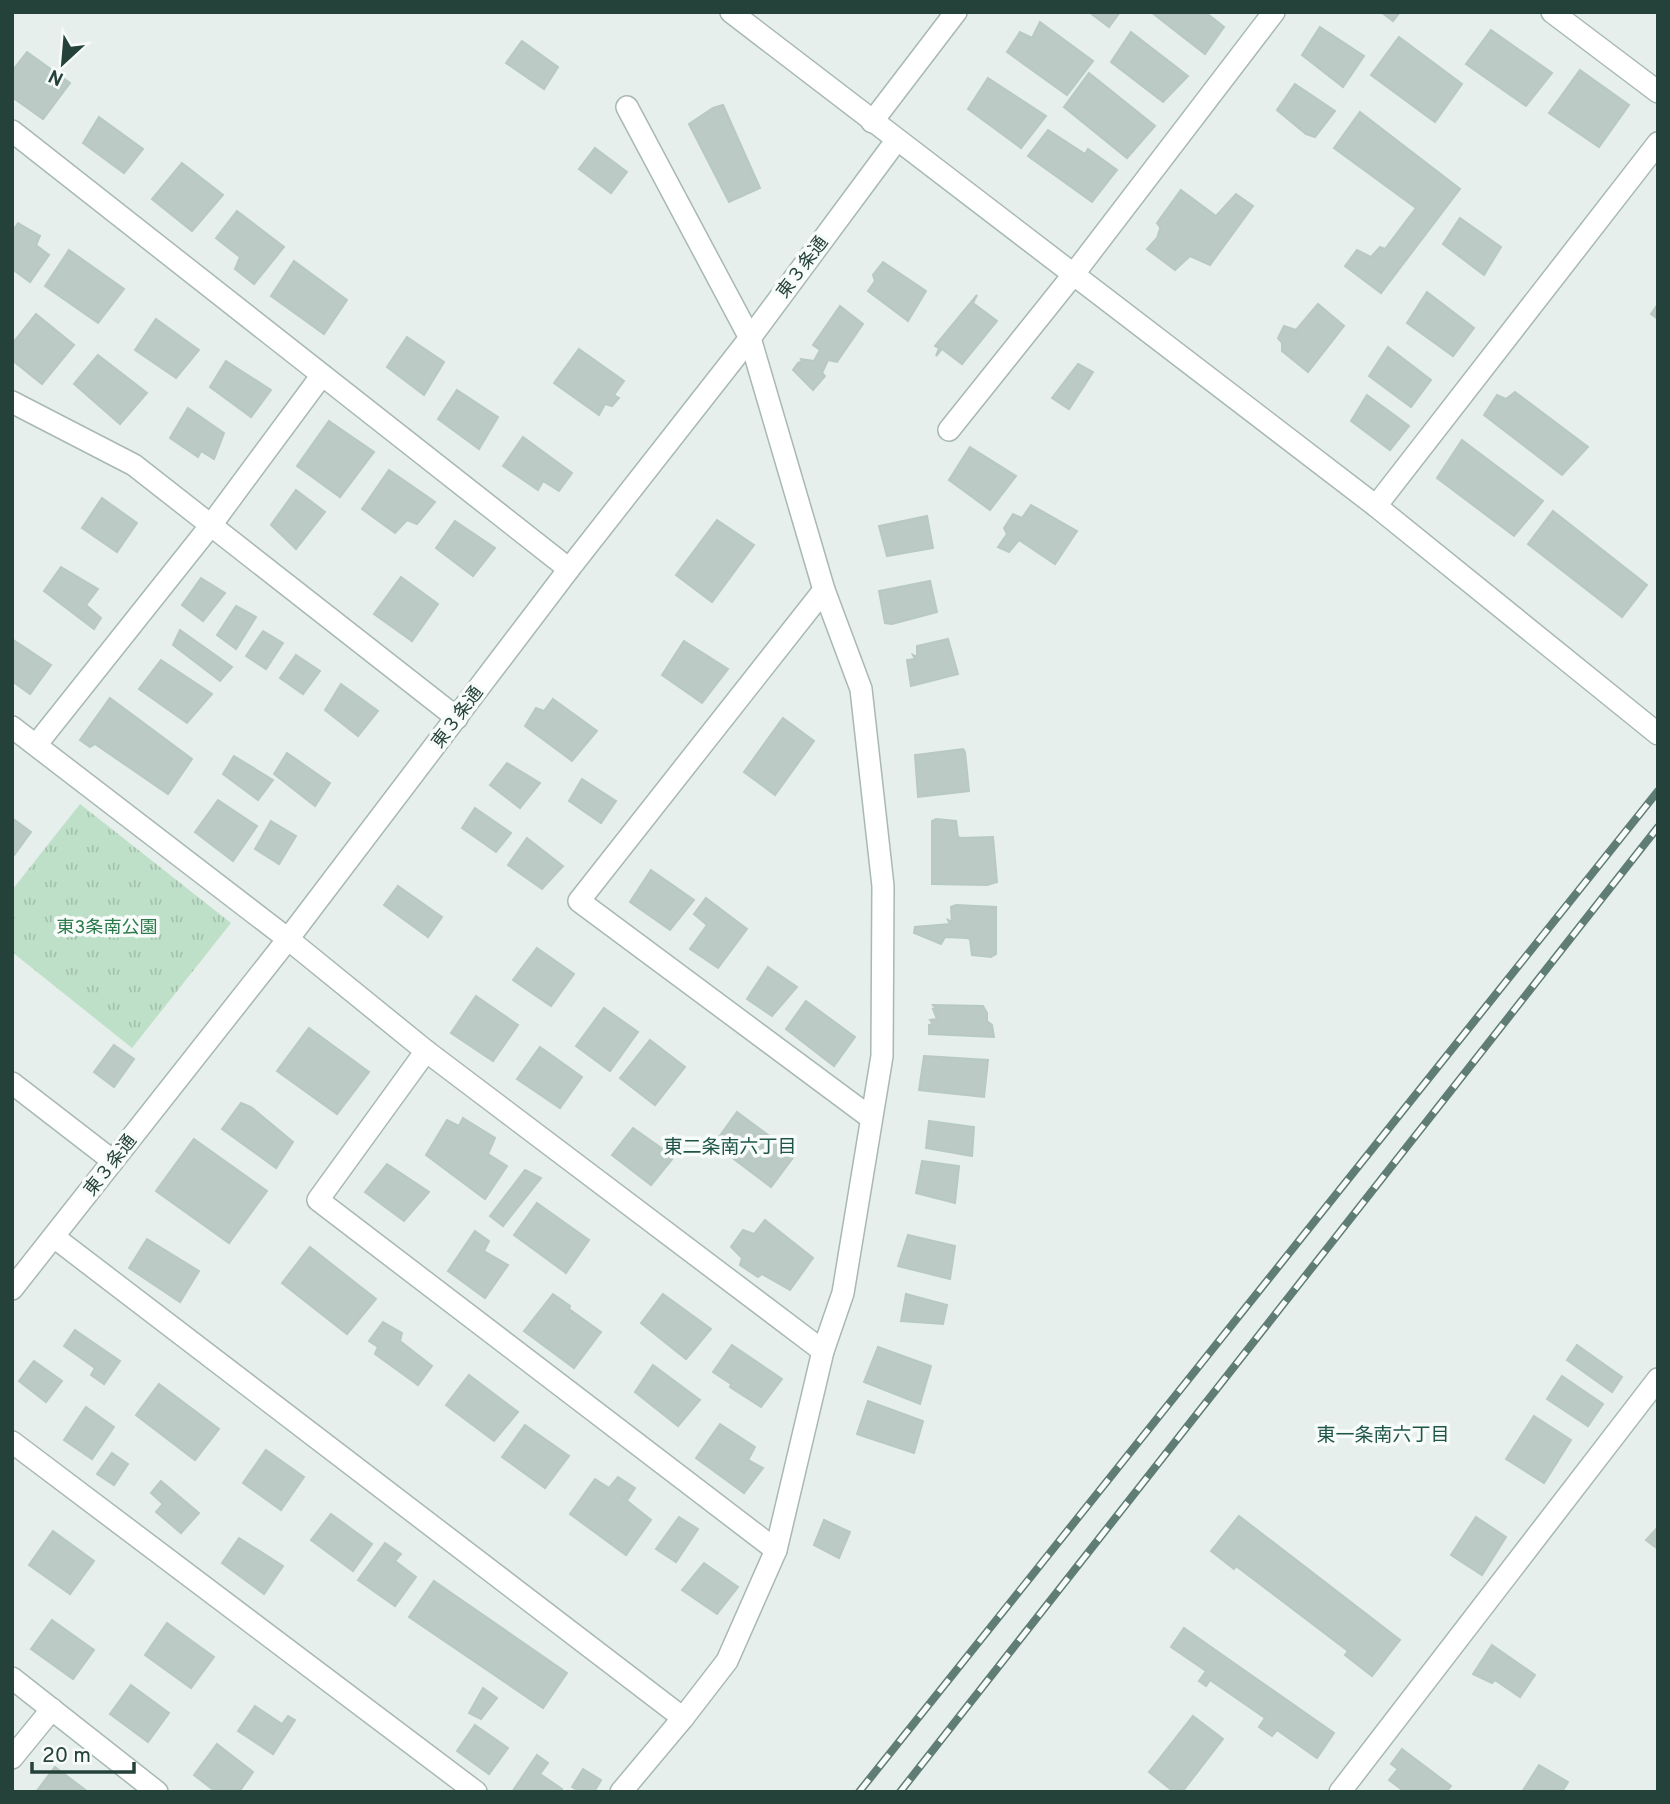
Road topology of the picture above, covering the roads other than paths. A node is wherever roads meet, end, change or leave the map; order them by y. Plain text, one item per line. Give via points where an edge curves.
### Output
1 (731, 12) edge
2 (956, 12) edge
3 (1275, 12) edge
4 (1552, 12) edge
5 (1658, 92) edge
6 (627, 107) dead end
7 (872, 122) junction
8 (12, 131) edge
9 (896, 141) junction
10 (1658, 143) edge
11 (1073, 275) junction
12 (750, 338) junction
13 (322, 375) junction
14 (12, 402) edge
15 (949, 430) dead end
16 (1376, 506) junction
17 (211, 525) junction
18 (569, 569) junction
19 (824, 590) junction
20 (457, 718) junction
21 (12, 727) edge
22 (1658, 734) edge
23 (36, 745) junction
24 (288, 939) junction
25 (426, 1051) junction
26 (12, 1083) edge
27 (872, 1118) junction
28 (113, 1161) junction
29 (54, 1237) junction
30 (12, 1289) edge
31 (823, 1351) junction
32 (1658, 1379) edge
33 (12, 1442) edge
34 (776, 1550) junction
35 (12, 1678) edge
36 (52, 1709) junction
37 (683, 1718) junction
38 (12, 1758) edge
39 (157, 1792) edge
40 (476, 1792) edge
41 (621, 1792) edge
42 (1340, 1792) edge

1 - 7 street
2 - 7 street
3 - 11 street
4 - 5 street
6 - 12 street
7 - 9 street
8 - 13 street
9 - 11 street
9 - 12 street, 東３条通
10 - 16 street
11 - 15 street
11 - 16 street
12 - 18 street, 東３条通
12 - 19 street
13 - 17 street
13 - 18 street
14 - 17 street via 134,465
16 - 22 street
17 - 20 street
17 - 23 street
18 - 20 street, 東３条通
19 - 27 street via 861,689 883,886 882,1056
19 - 27 street via 579,901
20 - 24 street, 東３条通
21 - 23 street
23 - 24 street
24 - 25 street
24 - 28 street, 東３条通
25 - 31 street
25 - 34 street via 318,1200
26 - 28 street
27 - 31 street via 843,1293
28 - 29 street, 東３条通
29 - 30 street, 東３条通
29 - 37 street
31 - 34 street
32 - 42 street
33 - 40 street
34 - 37 street via 727,1661
35 - 36 street
36 - 38 street
36 - 39 street
37 - 41 street

